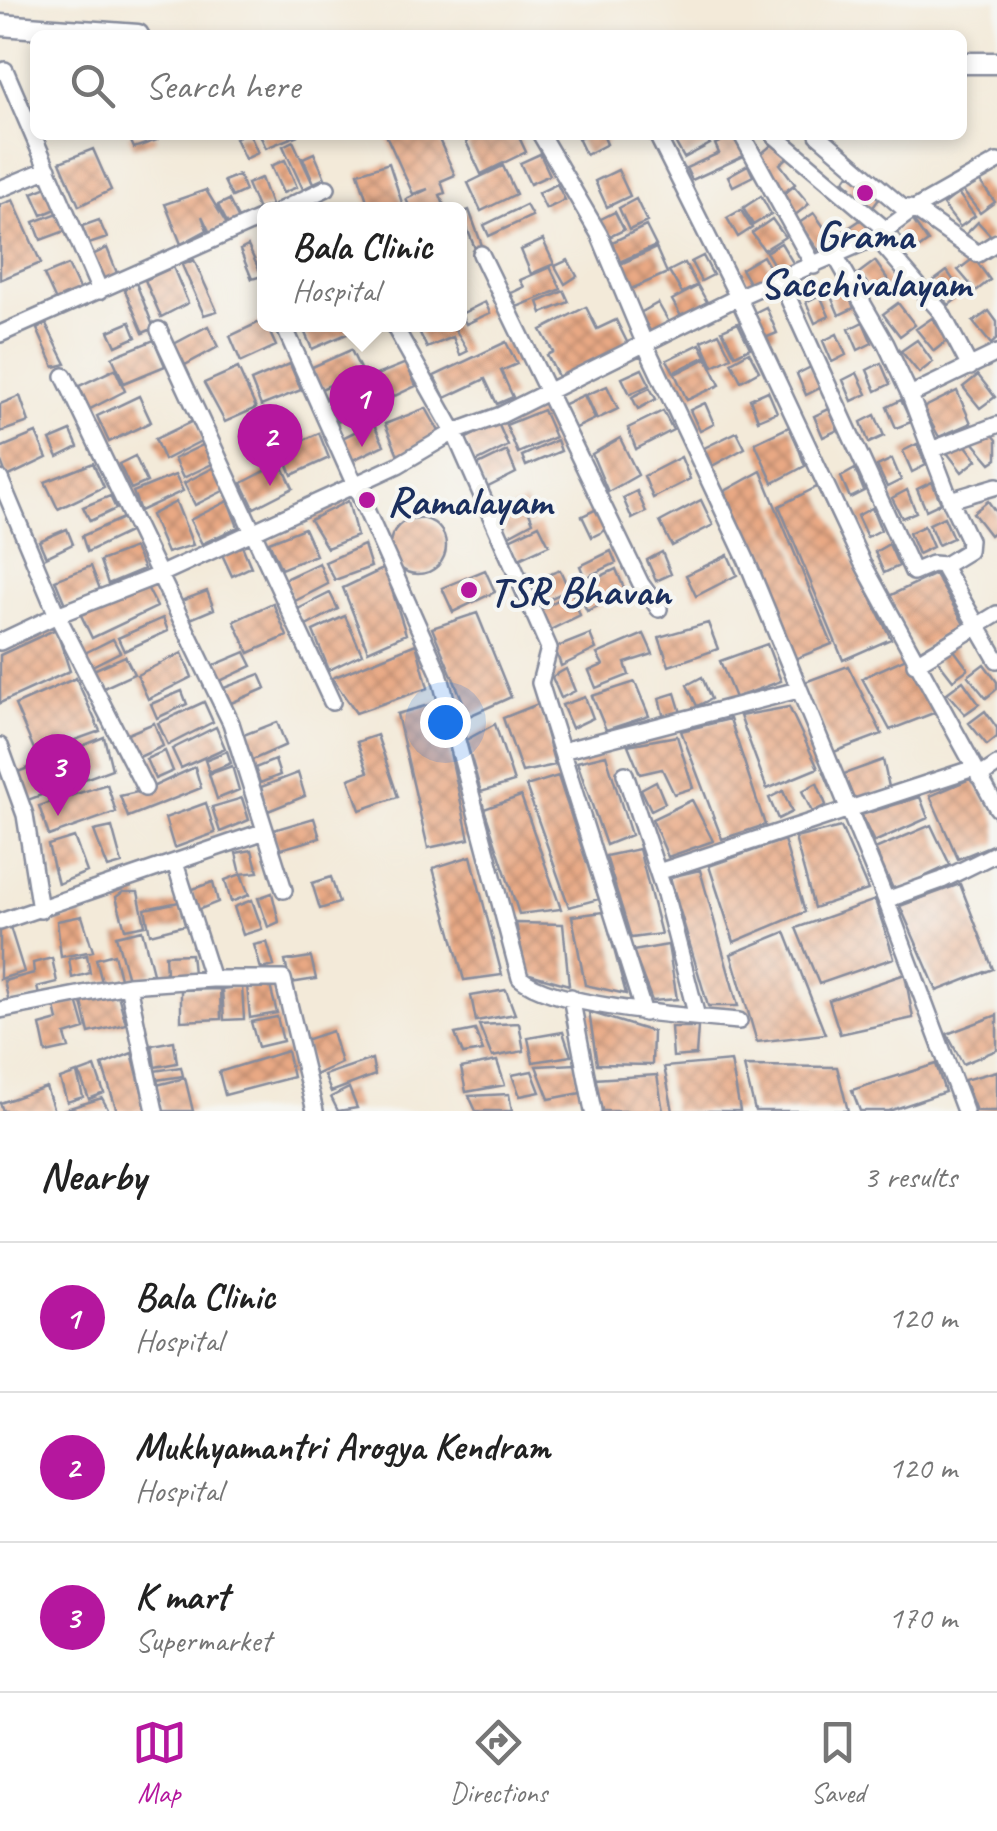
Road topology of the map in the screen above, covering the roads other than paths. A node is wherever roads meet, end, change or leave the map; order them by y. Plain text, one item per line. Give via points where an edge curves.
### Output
1 (0, 25) edge
2 (69, 30) edge
3 (997, 62) edge
4 (967, 63) edge
5 (6, 70) dead end
6 (30, 127) edge
7 (36, 140) edge
8 (544, 140) edge
9 (660, 140) edge
10 (745, 140) edge
11 (779, 140) edge
12 (824, 140) edge
13 (997, 162) edge
14 (48, 169) junction
15 (327, 188) dead end
16 (0, 190) edge
17 (298, 202) edge
18 (914, 209) junction
19 (257, 220) edge
20 (881, 234) junction
21 (997, 242) edge
22 (481, 254) dead end
23 (836, 257) junction
24 (814, 266) junction
25 (780, 280) junction
26 (100, 291) junction
27 (738, 297) junction
28 (159, 330) dead end
29 (286, 332) edge
30 (398, 332) edge
31 (0, 334) edge
32 (644, 342) junction
33 (997, 353) edge
34 (970, 366) junction
35 (64, 376) dead end
36 (546, 392) junction
37 (910, 396) junction
38 (997, 424) edge
39 (454, 432) junction
40 (931, 450) junction
41 (0, 479) edge
42 (356, 482) junction
43 (997, 486) edge
44 (950, 500) junction
45 (254, 529) junction
46 (946, 565) junction
47 (158, 576) junction
48 (659, 609) dead end
49 (997, 614) edge
50 (57, 615) junction
51 (977, 628) junction
52 (0, 642) edge
53 (997, 660) edge
54 (915, 664) junction
55 (798, 690) junction
56 (332, 702) dead end
57 (0, 746) edge
58 (562, 752) junction
59 (997, 765) edge
60 (977, 773) junction
61 (624, 774) dead end
62 (145, 788) dead end
63 (997, 808) edge
64 (846, 811) junction
65 (265, 831) junction
66 (997, 853) edge
67 (174, 863) junction
68 (658, 872) junction
69 (284, 890) dead end
70 (886, 900) junction
71 (40, 910) junction
72 (0, 922) edge
73 (212, 979) junction
74 (128, 985) junction
75 (571, 997) junction
76 (0, 1010) edge
77 (644, 1013) junction
78 (696, 1018) junction
79 (739, 1021) dead end
80 (155, 1111) edge
81 (314, 1111) edge
82 (593, 1111) edge
83 (965, 1111) edge

1 - 2 street
3 - 4 street
5 - 6 street
7 - 14 street
8 - 32 street via 599,234
9 - 27 street
10 - 24 street
11 - 20 street
12 - 18 street via 902,208
13 - 18 street
14 - 16 street
14 - 26 street
15 - 17 street
18 - 20 street
18 - 21 street via 978,254
19 - 26 street
20 - 23 street
20 - 34 street via 941,312
22 - 36 street
23 - 24 street
23 - 37 street
24 - 25 street
25 - 27 street
25 - 46 street via 913,572
26 - 31 street
27 - 32 street
27 - 54 street
28 - 45 street
29 - 42 street
30 - 39 street
32 - 36 street
32 - 55 street via 659,389 746,560
33 - 34 street
34 - 37 street
35 - 47 street
36 - 39 street
36 - 48 street
37 - 40 street
38 - 40 street
39 - 42 street
39 - 58 street via 549,648 540,683
40 - 44 street
41 - 50 street
42 - 45 street
42 - 75 street via 439,673 518,974 528,984
43 - 44 street
44 - 46 street via 970,547
45 - 47 street
45 - 56 street
46 - 51 street
47 - 50 street
47 - 65 street via 232,723
49 - 51 street
50 - 52 street
50 - 62 street
51 - 53 street
51 - 54 street
54 - 60 street
55 - 58 street
55 - 64 street
57 - 71 street via 25,815
58 - 77 street
59 - 60 street
60 - 63 street
60 - 64 street
61 - 68 street
64 - 68 street
64 - 70 street
65 - 67 street
65 - 69 street
66 - 70 street
67 - 71 street
67 - 73 street
68 - 78 street
70 - 83 street
71 - 72 street
73 - 74 street
73 - 81 street via 282,979
74 - 76 street
74 - 80 street
75 - 77 street
75 - 82 street
77 - 78 street
78 - 79 street

